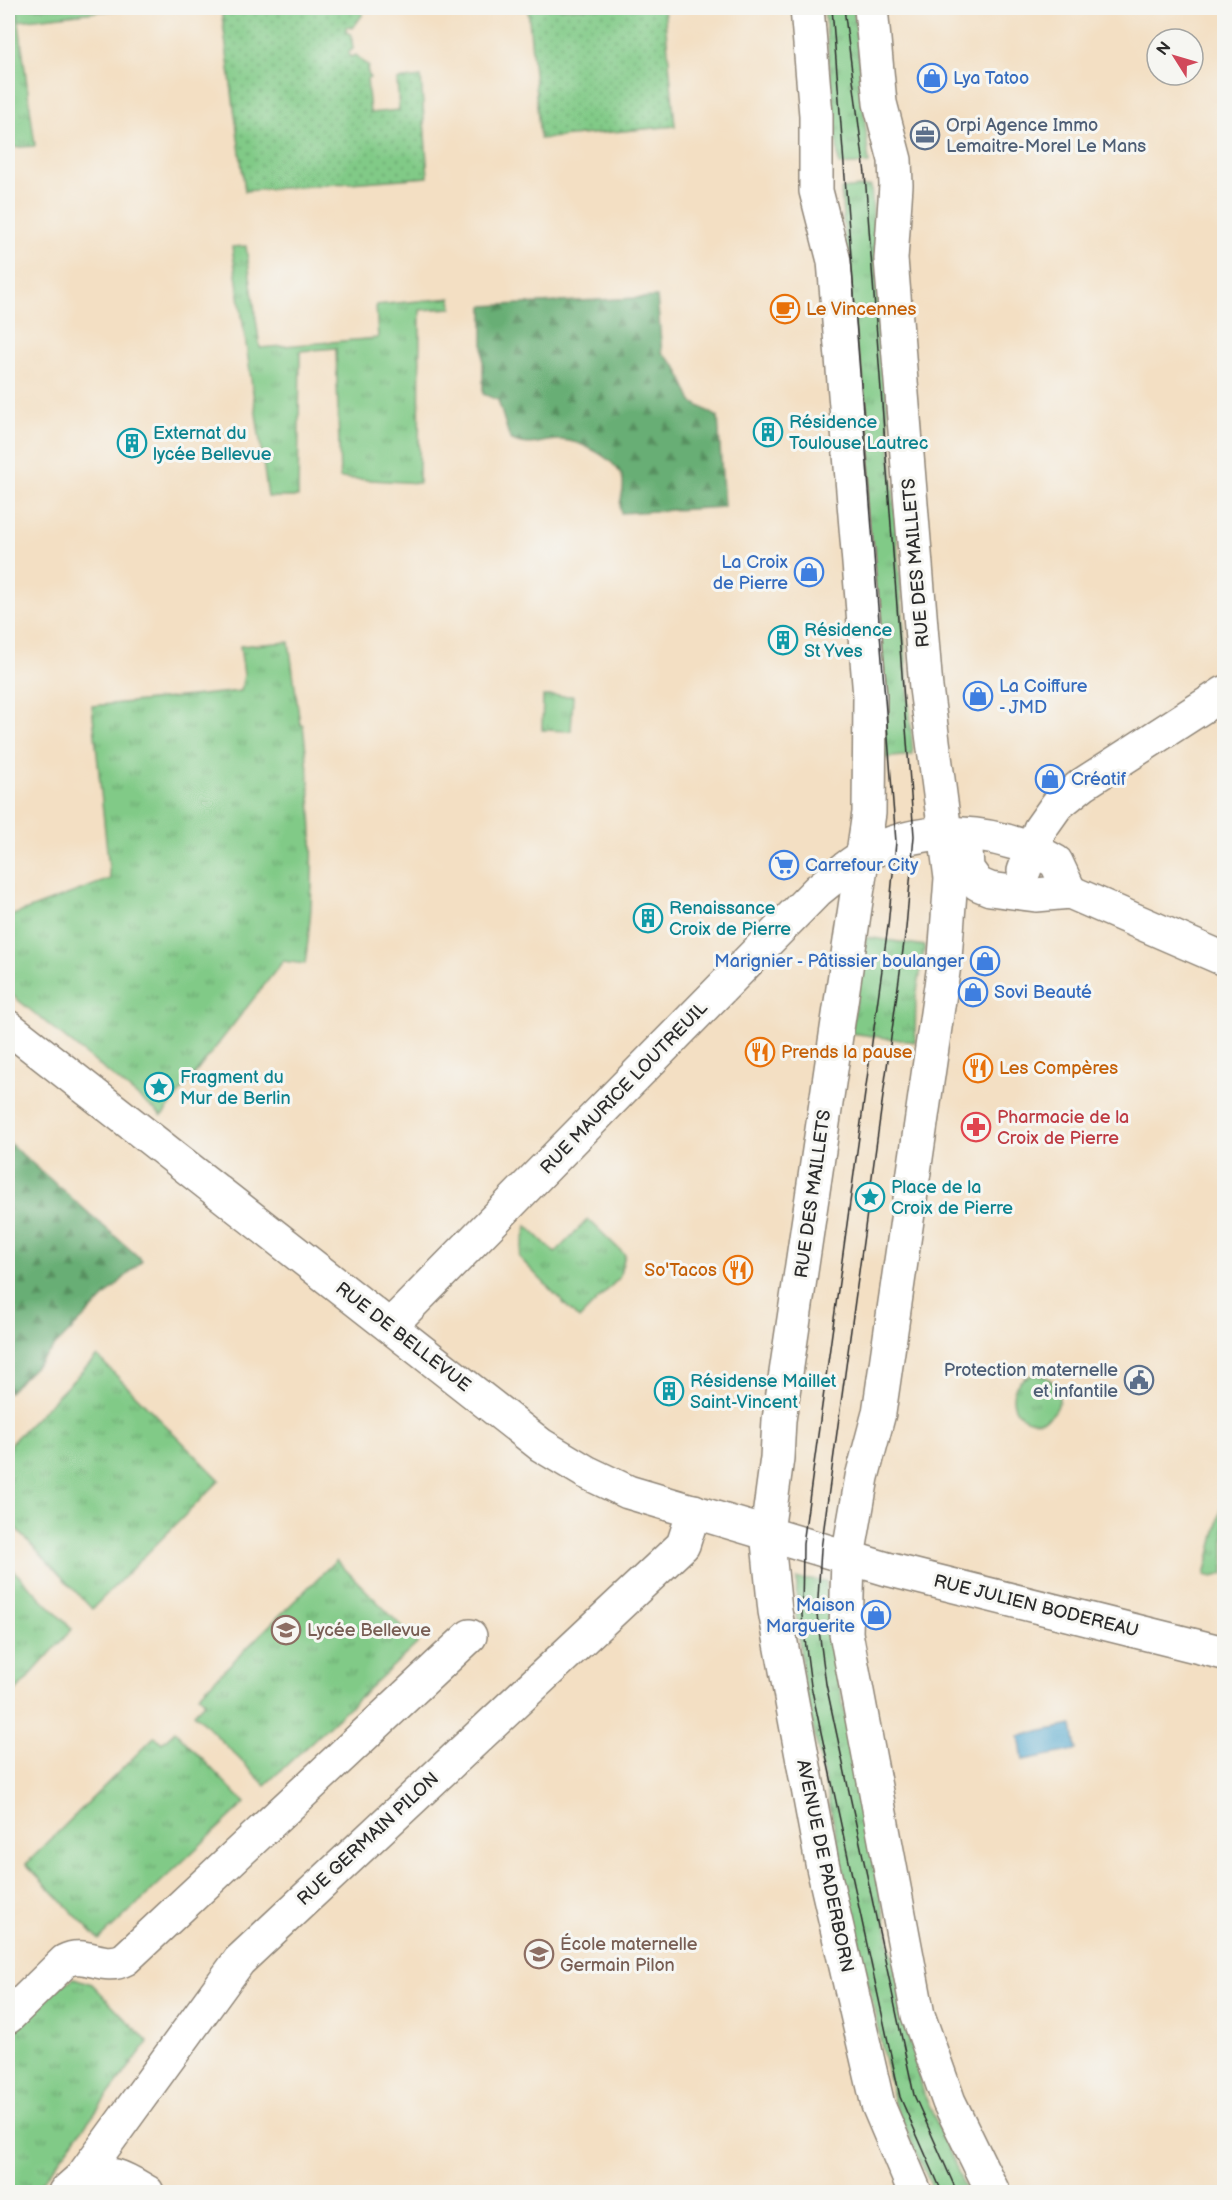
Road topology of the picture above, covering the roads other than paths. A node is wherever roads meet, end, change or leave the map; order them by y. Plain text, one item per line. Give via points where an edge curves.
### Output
1 (807, 8) edge
2 (871, 8) edge
3 (1224, 693) edge
4 (946, 833) junction
5 (1033, 850) junction
6 (863, 856) junction
7 (988, 886) junction
8 (1070, 892) junction
9 (949, 918) junction
10 (1224, 959) edge
11 (8, 1026) edge
12 (390, 1326) junction
13 (694, 1511) junction
14 (767, 1533) junction
15 (848, 1557) junction
16 (470, 1636) dead end
17 (1224, 1653) edge
18 (8, 2017) edge
19 (74, 2185) edge
20 (147, 2193) edge
21 (915, 2193) edge
22 (993, 2193) edge

1 - 6 main road, RUE DES MAILLETS via 816,114 816,191 834,261 870,696 869,813
2 - 4 main road, RUE DES MAILLETS via 880,103 895,160 891,260 927,688
3 - 5 main road via 1057,805 1040,830
4 - 5 main road via 1002,839
4 - 6 main road via 914,836
4 - 7 main road via 966,850 967,869
4 - 9 main road, RUE DES MAILLETS via 951,878
5 - 7 main road via 1016,879
5 - 8 main road via 1056,862
6 - 12 main road, RUE MAURICE LOUTREUIL via 818,890
6 - 14 main road, RUE DES MAILLETS via 781,1409
7 - 8 main road via 1036,895
7 - 9 main road, RUE DES MAILLETS via 965,882 959,886
8 - 10 main road
9 - 15 main road, RUE DES MAILLETS via 879,1413 862,1476
11 - 12 main road, RUE DE BELLEVUE
12 - 13 main road, RUE DE BELLEVUE via 550,1450 586,1472 628,1492
13 - 14 main road, RUE DE BELLEVUE
13 - 19 main road, RUE GERMAIN PILON via 683,1545 239,1960
14 - 15 main road, RUE DE BELLEVUE
14 - 21 main road, AVENUE DE PADERBORN via 774,1611 825,1875 878,2105
15 - 17 main road, RUE JULIEN BODEREAU
15 - 22 main road via 846,1633 918,2015 949,2102
16 - 18 main road via 125,1959 107,1965 81,1956 65,1961
19 - 20 main road via 97,2173 118,2175

